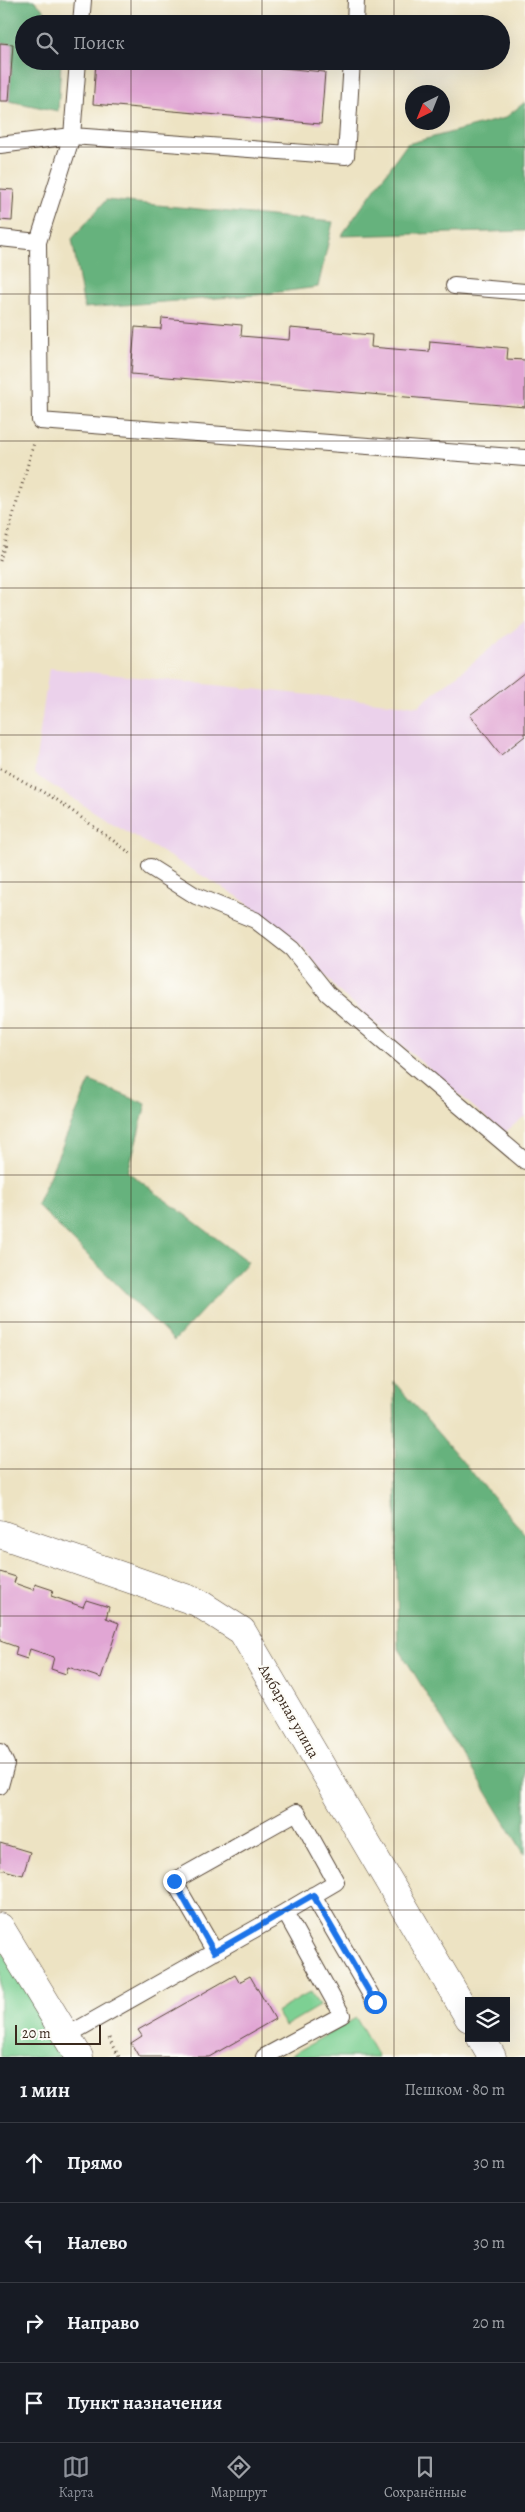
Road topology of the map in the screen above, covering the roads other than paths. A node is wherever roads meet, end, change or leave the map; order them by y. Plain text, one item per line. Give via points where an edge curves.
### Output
1 (84, 0) edge
2 (356, 0) edge
3 (83, 15) edge
4 (355, 15) edge
5 (77, 70) edge
6 (351, 70) edge
7 (72, 136) junction
8 (0, 145) edge
9 (0, 238) edge
10 (38, 242) junction
11 (454, 286) dead end
12 (525, 292) edge
13 (525, 458) edge
14 (150, 867) road end
15 (525, 1161) edge
16 (0, 1534) edge
17 (0, 1752) edge
18 (0, 1786) edge
19 (313, 1895) junction
20 (285, 1912) junction
21 (0, 1927) edge
22 (214, 1952) junction
23 (375, 2002) dead end
24 (465, 2011) edge
25 (483, 2042) edge
26 (73, 2047) edge
27 (264, 2057) edge
28 (492, 2057) edge

1 - 3 lane
2 - 4 lane
5 - 7 lane
6 - 7 lane via 346,156
7 - 8 lane
7 - 10 lane
9 - 10 lane
10 - 13 lane via 40,421
11 - 12 lane
14 - 15 lane via 196,896 255,920 292,949 328,994
16 - 24 street, Амбарная улица via 197,1602 242,1631
17 - 18 lane via 6,1764
19 - 20 lane
19 - 22 lane via 336,1882 297,1812 174,1881
19 - 23 lane
20 - 22 lane
20 - 27 lane via 342,2015
21 - 26 street
22 - 26 lane
25 - 28 street

